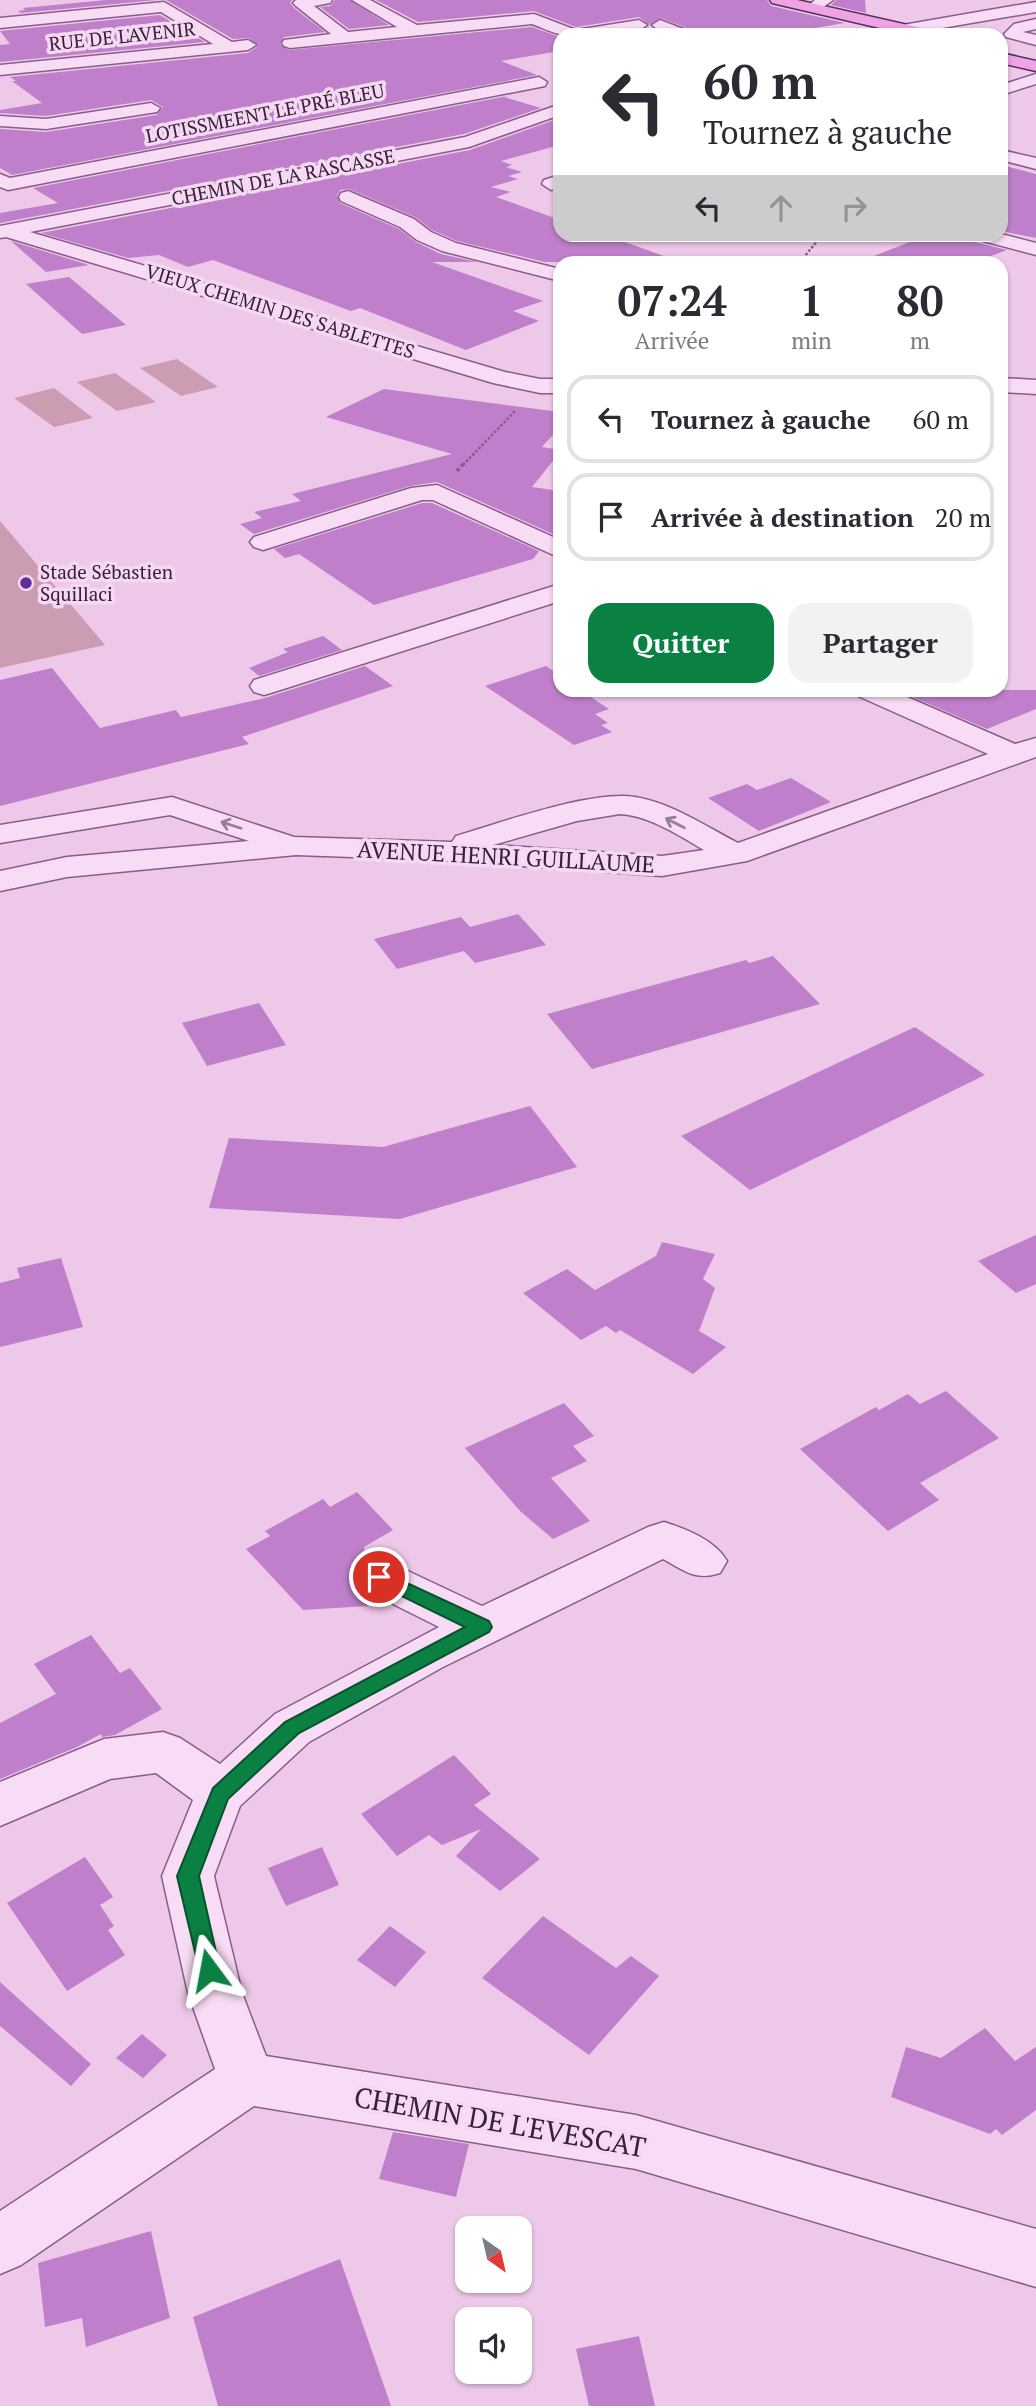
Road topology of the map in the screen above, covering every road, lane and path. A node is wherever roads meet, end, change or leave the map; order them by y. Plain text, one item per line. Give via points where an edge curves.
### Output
1 (325, 0) edge
2 (359, 0) edge
3 (777, 0) edge
4 (296, 1) edge
5 (760, 2) dead end
6 (820, 4) edge
7 (1036, 7) edge
8 (1012, 10) junction
9 (0, 23) edge
10 (1036, 24) edge
11 (639, 25) dead end
12 (660, 26) dead end
13 (557, 28) edge
14 (620, 28) edge
15 (666, 28) edge
16 (879, 28) edge
17 (883, 28) edge
18 (900, 28) edge
19 (900, 28) edge
20 (414, 30) junction
21 (344, 37) junction
22 (1036, 40) edge
23 (290, 43) dead end
24 (248, 45) dead end
25 (229, 47) junction
26 (1008, 53) edge
27 (1036, 59) edge
28 (1008, 60) edge
29 (1036, 66) edge
30 (0, 69) edge
31 (1036, 79) edge
32 (539, 82) dead end
33 (1008, 88) edge
34 (151, 108) dead end
35 (553, 112) edge
36 (0, 121) edge
37 (1008, 157) edge
38 (1036, 164) edge
39 (0, 180) edge
40 (348, 197) dead end
41 (3, 231) edge
42 (816, 242) edge
43 (1008, 242) edge
44 (1036, 249) edge
45 (805, 256) edge
46 (553, 273) edge
47 (550, 386) edge
48 (436, 492) junction
49 (263, 542) dead end
50 (553, 547) edge
51 (553, 594) edge
52 (264, 686) dead end
53 (886, 697) edge
54 (1025, 751) edge
55 (0, 834) edge
56 (296, 846) junction
57 (437, 851) junction
58 (736, 854) junction
59 (0, 881) edge
60 (704, 1561) dead end
61 (379, 1577) dead end
62 (482, 1627) junction
63 (220, 1794) junction
64 (0, 1805) edge
65 (247, 2079) junction
66 (0, 2245) edge
67 (1036, 2258) edge

1 - 4 street
2 - 20 street
3 - 6 main road
4 - 21 street
5 - 16 main road
6 - 17 main road
7 - 8 street
8 - 18 street
8 - 19 street
9 - 25 street via 164,7
10 - 22 street via 1019,27 1012,34
11 - 14 street
12 - 15 street
13 - 20 street via 534,19
20 - 21 street
21 - 23 street
24 - 25 street, RUE DE L'AVENIR
25 - 30 street, RUE DE L'AVENIR
26 - 27 main road
28 - 29 main road
31 - 33 street
32 - 39 street, LOTISSMEENT LE PRÉ BLEU via 8,184
34 - 36 street via 46,124
35 - 41 street, CHEMIN DE LA RASCASSE via 469,142
37 - 38 street
40 - 46 street via 449,247
41 - 47 street, VIEUX CHEMIN DES SABLETTES via 502,378
42 - 45 path
43 - 44 street
47 - 48 path
48 - 49 street
48 - 50 street
51 - 52 street
53 - 54 street
54 - 58 street, AVENUE HENRI GUILLAUME
56 -> 55 street via 172,806
56 - 57 street, AVENUE HENRI GUILLAUME
56 - 59 street, AVENUE HENRI GUILLAUME via 67,867
57 - 58 street, AVENUE HENRI GUILLAUME via 662,866
58 -> 57 street via 631,805 599,807
60 - 62 street via 664,1539
61 - 62 street
62 - 63 street via 292,1728
63 - 64 street via 163,1752 104,1759
63 - 65 street via 188,1876 215,1993
65 - 66 street
65 - 67 street, CHEMIN DE L'EVESCAT via 636,2142

